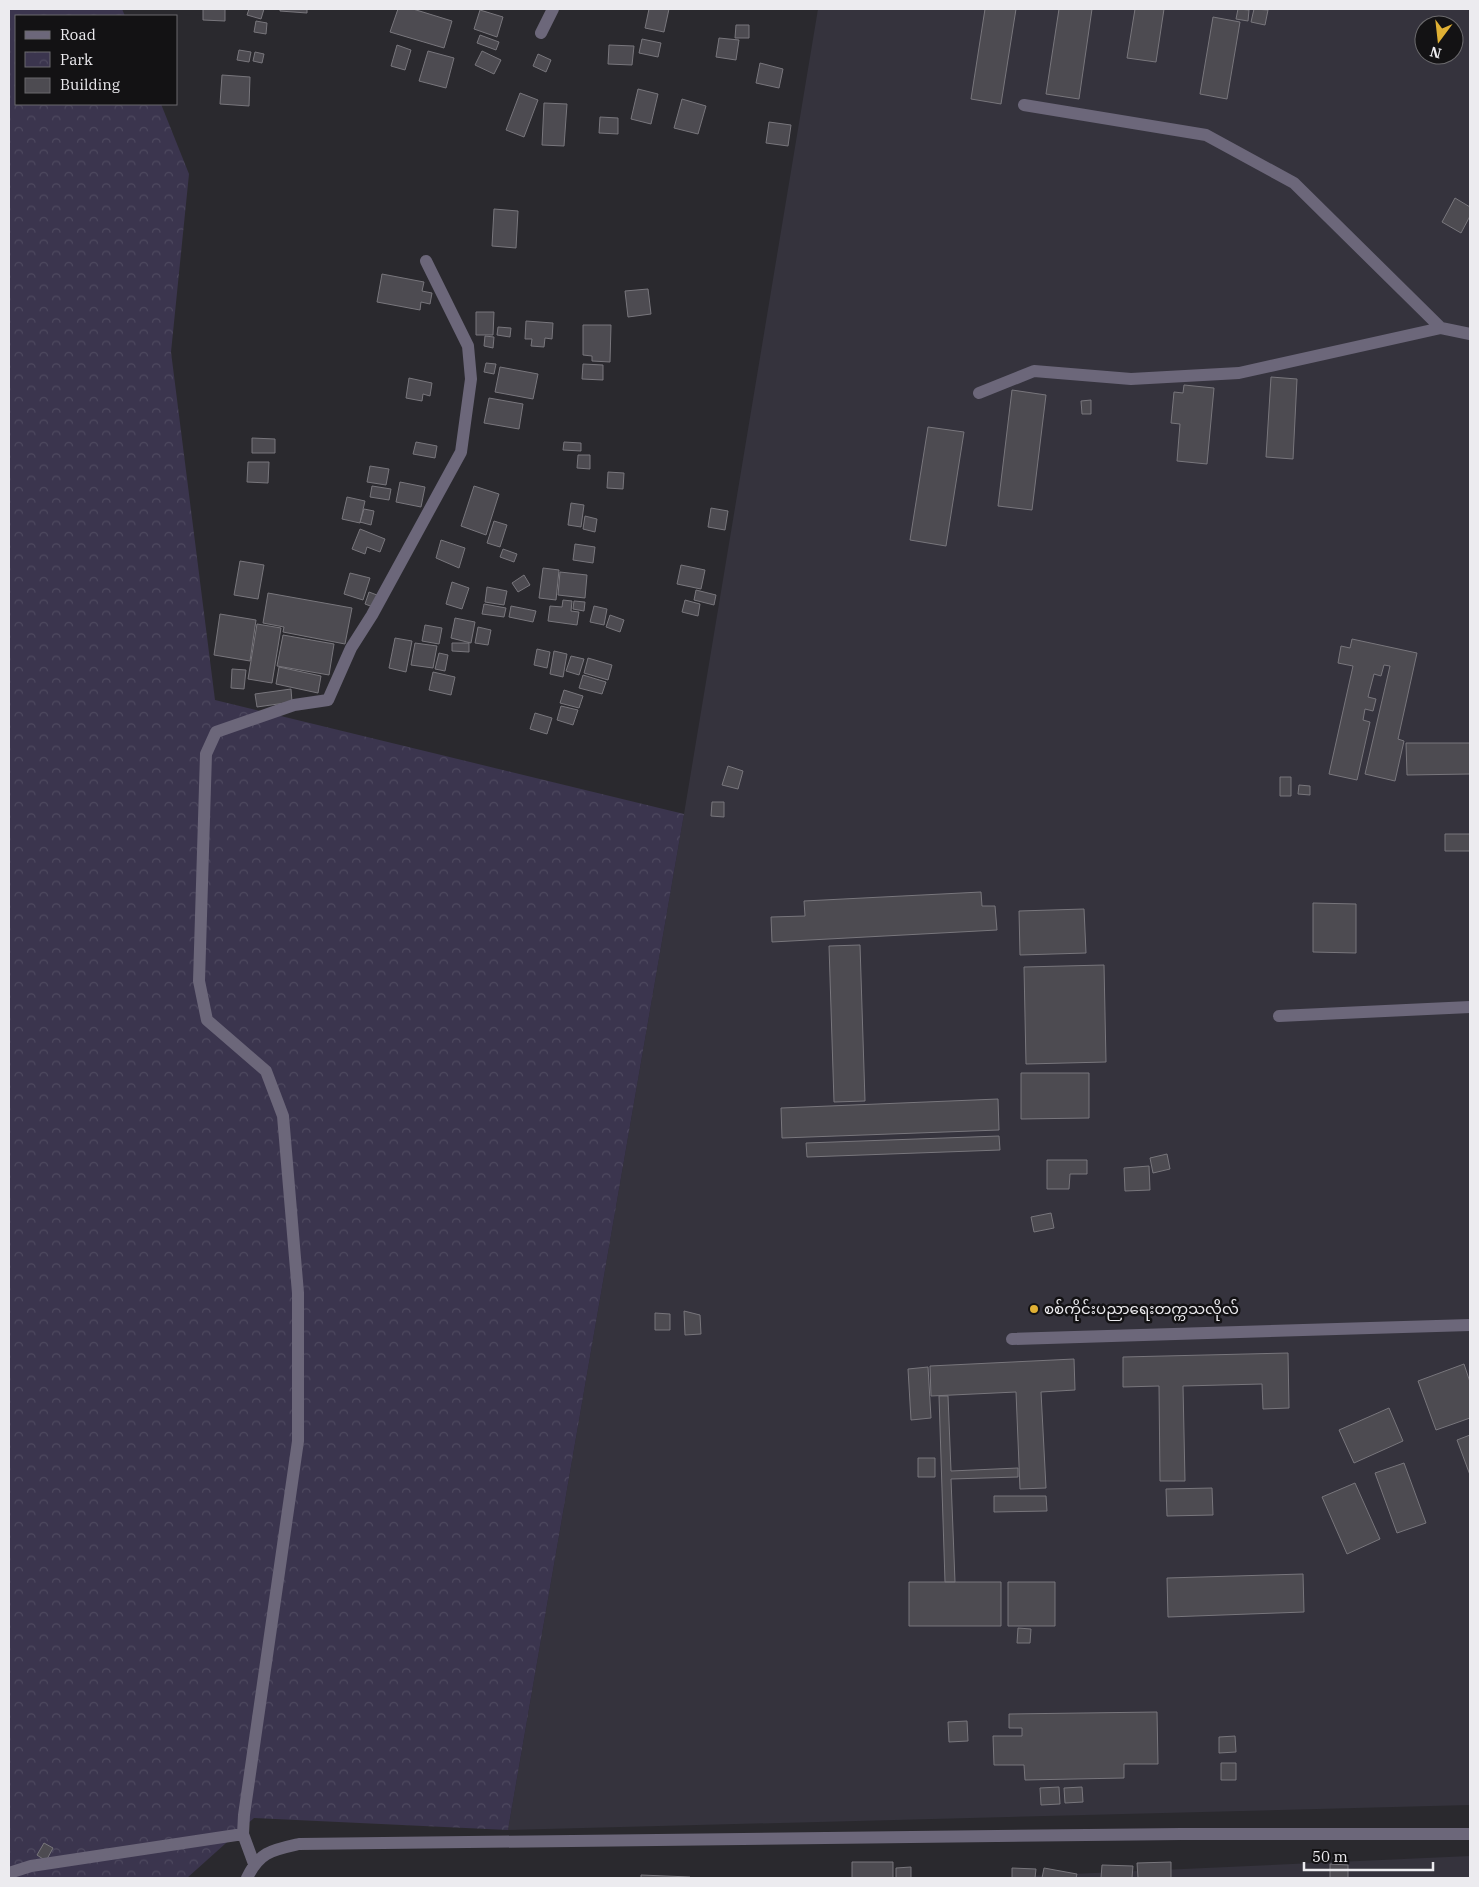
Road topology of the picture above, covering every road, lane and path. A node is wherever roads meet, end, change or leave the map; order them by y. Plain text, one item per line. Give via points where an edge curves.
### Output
1 (553, 9) edge
2 (541, 34) dead end
3 (1024, 105) dead end
4 (426, 261) dead end
5 (1441, 328) junction
6 (1470, 334) edge
7 (979, 393) dead end
8 (1470, 1007) edge
9 (1279, 1016) dead end
10 (1470, 1325) edge
11 (1012, 1339) dead end
12 (243, 1834) junction
13 (1470, 1834) edge
14 (254, 1864) junction
15 (9, 1873) edge
16 (247, 1878) edge

1 - 2 street
3 - 5 street via 1206,134 1294,183
4 - 12 street via 468,346 471,379 461,452 351,648 328,700 294,705 216,732 206,754 199,980 208,1020 266,1072 282,1116 298,1293 298,1441
5 - 6 street
5 - 7 street via 1239,373 1131,379 1034,371
8 - 9 street
10 - 11 street
12 - 14 street
12 - 15 street via 31,1866
13 - 14 street via 299,1844 270,1851
14 - 16 street

